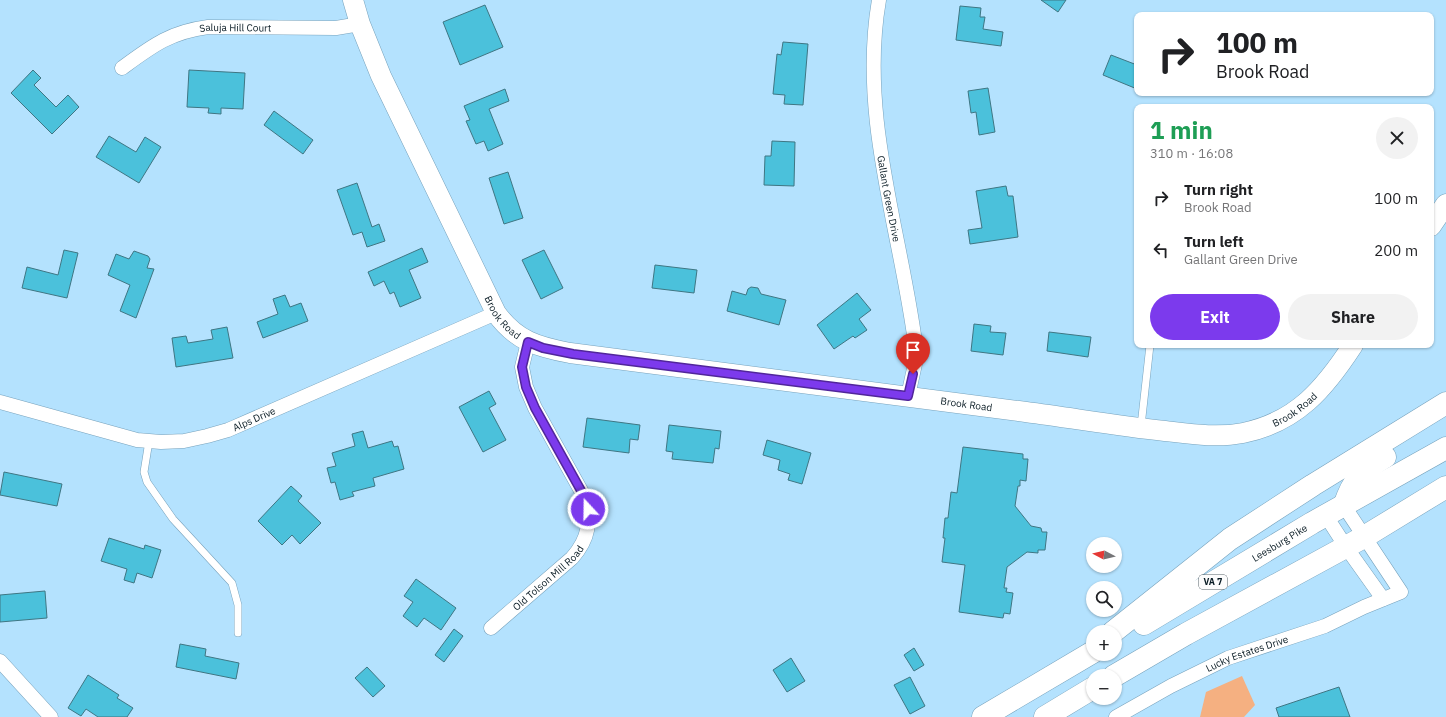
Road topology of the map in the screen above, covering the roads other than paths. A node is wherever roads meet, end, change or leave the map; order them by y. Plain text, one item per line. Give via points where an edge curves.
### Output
1 (353, 0) edge
2 (879, 0) edge
3 (360, 24) junction
4 (122, 68) dead end
5 (1446, 204) edge
6 (1434, 222) edge
7 (496, 313) junction
8 (528, 342) junction
9 (1150, 348) edge
10 (1351, 348) edge
11 (908, 396) junction
12 (0, 402) edge
13 (1446, 403) edge
14 (1446, 420) edge
15 (1140, 429) junction
16 (149, 441) junction
17 (1446, 448) edge
18 (1446, 487) edge
19 (1335, 511) junction
20 (1355, 542) junction
21 (1383, 599) junction
22 (1122, 626) edge
23 (491, 628) dead end
24 (238, 633) dead end
25 (1122, 636) edge
26 (1086, 654) edge
27 (1086, 656) edge
28 (0, 661) edge
29 (1073, 664) junction
30 (1122, 671) edge
31 (1086, 692) edge
32 (51, 717) edge
33 (983, 717) edge
34 (1044, 717) edge
35 (1116, 717) edge

1 - 3 street, Brook Road
2 - 11 street, Gallant Green Drive via 874,42 876,111 916,342 915,364
3 - 4 street, Saluja Hill Court via 336,28 190,29 155,44
3 - 7 street, Brook Road via 384,83
5 - 6 street
7 - 8 street, Brook Road via 514,333
7 - 16 street, Alps Drive via 228,430 184,441
8 - 11 street, Brook Road via 573,354
8 - 23 street, Old Tolson Mill Road via 522,367 526,387 584,496 589,524 587,538 581,549
9 - 15 lane
10 - 15 street, Brook Road via 1326,383 1310,399 1285,418 1263,428 1219,436
11 - 15 street, Brook Road
12 - 16 street, Alps Drive via 123,437
13 - 22 highway via 1307,488 1230,539
14 - 19 highway via 1365,470
16 - 24 lane via 144,472 147,482 173,519 232,583 238,605
17 - 19 highway, Leesburg Pike / VA 7
18 - 20 highway
19 - 20 street, Lucky Estates Drive
19 - 20 street, Lucky Estates Drive
19 - 25 highway, Leesburg Pike / VA 7
20 - 21 street, Lucky Estates Drive
20 - 21 street, Lucky Estates Drive via 1401,592
20 - 30 highway
21 - 35 street, Lucky Estates Drive via 1325,626 1228,658
26 - 29 highway
27 - 29 highway
28 - 32 street
29 - 33 highway
31 - 34 highway

